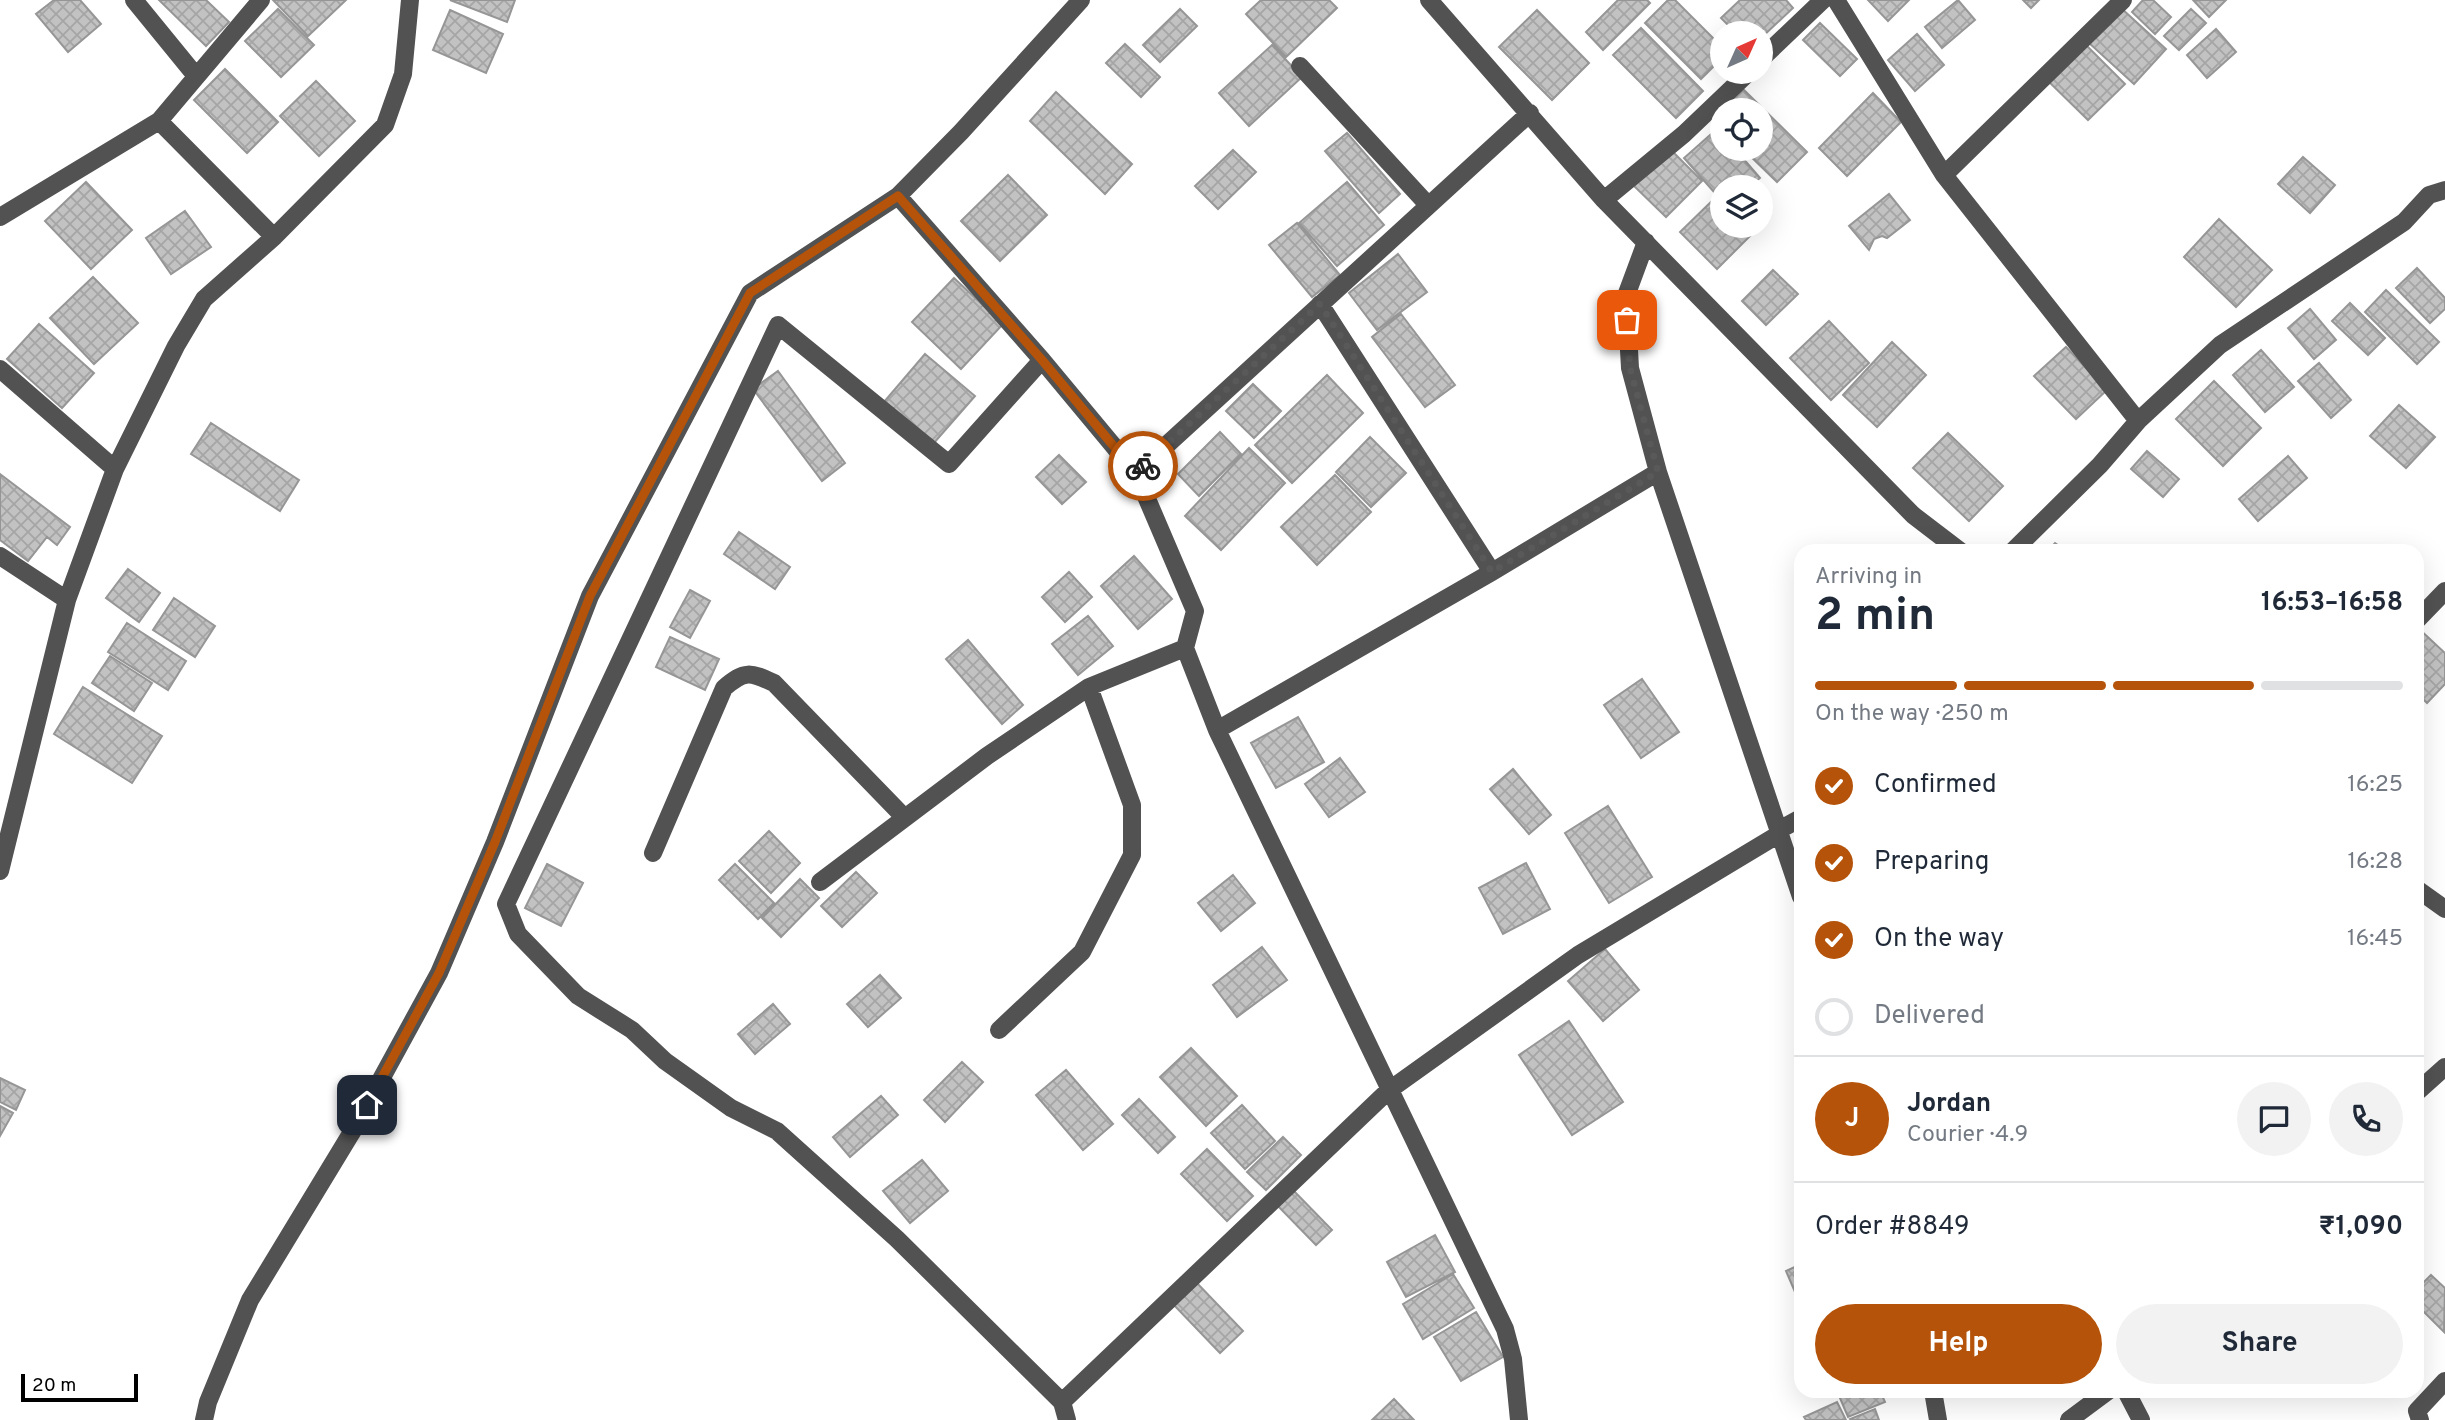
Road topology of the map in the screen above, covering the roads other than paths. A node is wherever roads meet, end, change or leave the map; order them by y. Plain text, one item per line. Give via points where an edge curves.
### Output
1 (134, 0) edge
2 (261, 0) edge
3 (410, 0) edge
4 (1081, 0) edge
5 (1429, 0) edge
6 (1836, 0) edge
7 (2123, 0) edge
8 (1814, 2) edge
9 (1773, 46) edge
10 (1300, 66) dead end
11 (196, 76) junction
12 (1736, 84) edge
13 (1530, 113) junction
14 (159, 121) junction
15 (1944, 175) junction
16 (2445, 190) edge
17 (898, 196) junction
18 (1604, 200) junction
19 (1428, 205) junction
20 (0, 217) edge
21 (274, 237) junction
22 (1646, 242) junction
23 (1320, 304) junction
24 (1042, 360) junction
25 (0, 369) edge
26 (2138, 421) junction
27 (115, 469) junction
28 (1658, 472) junction
29 (1136, 473) junction
30 (1951, 544) edge
31 (2019, 544) edge
32 (0, 556) edge
33 (1492, 572) junction
34 (2445, 591) edge
35 (67, 600) junction
36 (2424, 613) edge
37 (1185, 648) junction
38 (1089, 687) junction
39 (1217, 730) junction
40 (905, 818) junction
41 (1794, 822) edge
42 (1780, 831) junction
43 (653, 853) dead end
44 (0, 871) edge
45 (1794, 875) edge
46 (820, 882) dead end
47 (2424, 894) edge
48 (2445, 909) edge
49 (999, 1030) dead end
50 (2445, 1067) edge
51 (2424, 1086) edge
52 (1388, 1091) junction
53 (2445, 1381) edge
54 (1934, 1398) edge
55 (2099, 1398) edge
56 (2130, 1398) edge
57 (1062, 1402) junction
58 (204, 1420) edge
59 (1067, 1420) edge
60 (1519, 1420) edge
61 (1938, 1420) edge
62 (2069, 1420) edge
63 (2141, 1420) edge
64 (2420, 1420) edge

1 - 11 street
2 - 11 street
3 - 21 street via 403,74 385,125
4 - 17 street
5 - 13 street
6 - 15 street
7 - 15 street
8 - 9 street
10 - 19 street
11 - 14 street
12 - 18 street
13 - 18 street
13 - 19 street
14 - 20 street
14 - 21 street
15 - 26 street
16 - 26 street via 2429,195 2404,222 2220,345
17 - 24 street
17 - 58 street via 750,293 590,596 439,973 355,1127 250,1300
18 - 22 street
19 - 23 street
21 - 27 street via 204,299
22 - 28 street via 1626,296 1630,368
22 - 30 street via 1913,515
23 - 29 street
23 - 33 street
24 - 29 street
24 - 57 street via 949,464 778,325 506,904 518,934 578,996 632,1030 665,1061 731,1108 777,1131 897,1239
25 - 27 street
26 - 31 street via 2100,466
27 - 35 street
28 - 33 street
28 - 42 street
29 - 37 street via 1195,611
32 - 35 street
33 - 39 street
34 - 36 street
35 - 44 street
37 - 38 street
37 - 39 street
38 - 40 street via 986,756
38 - 49 street via 1132,805 1132,855 1082,952
39 - 52 street
40 - 43 street via 774,683 756,675 739,676 724,688
40 - 46 street
41 - 42 street
42 - 45 street
42 - 52 street via 1578,955
47 - 48 street
50 - 51 street
52 - 57 street
52 - 60 street via 1505,1329 1514,1359
53 - 64 street via 2417,1411
54 - 61 street
55 - 62 street
56 - 63 street
57 - 59 street

